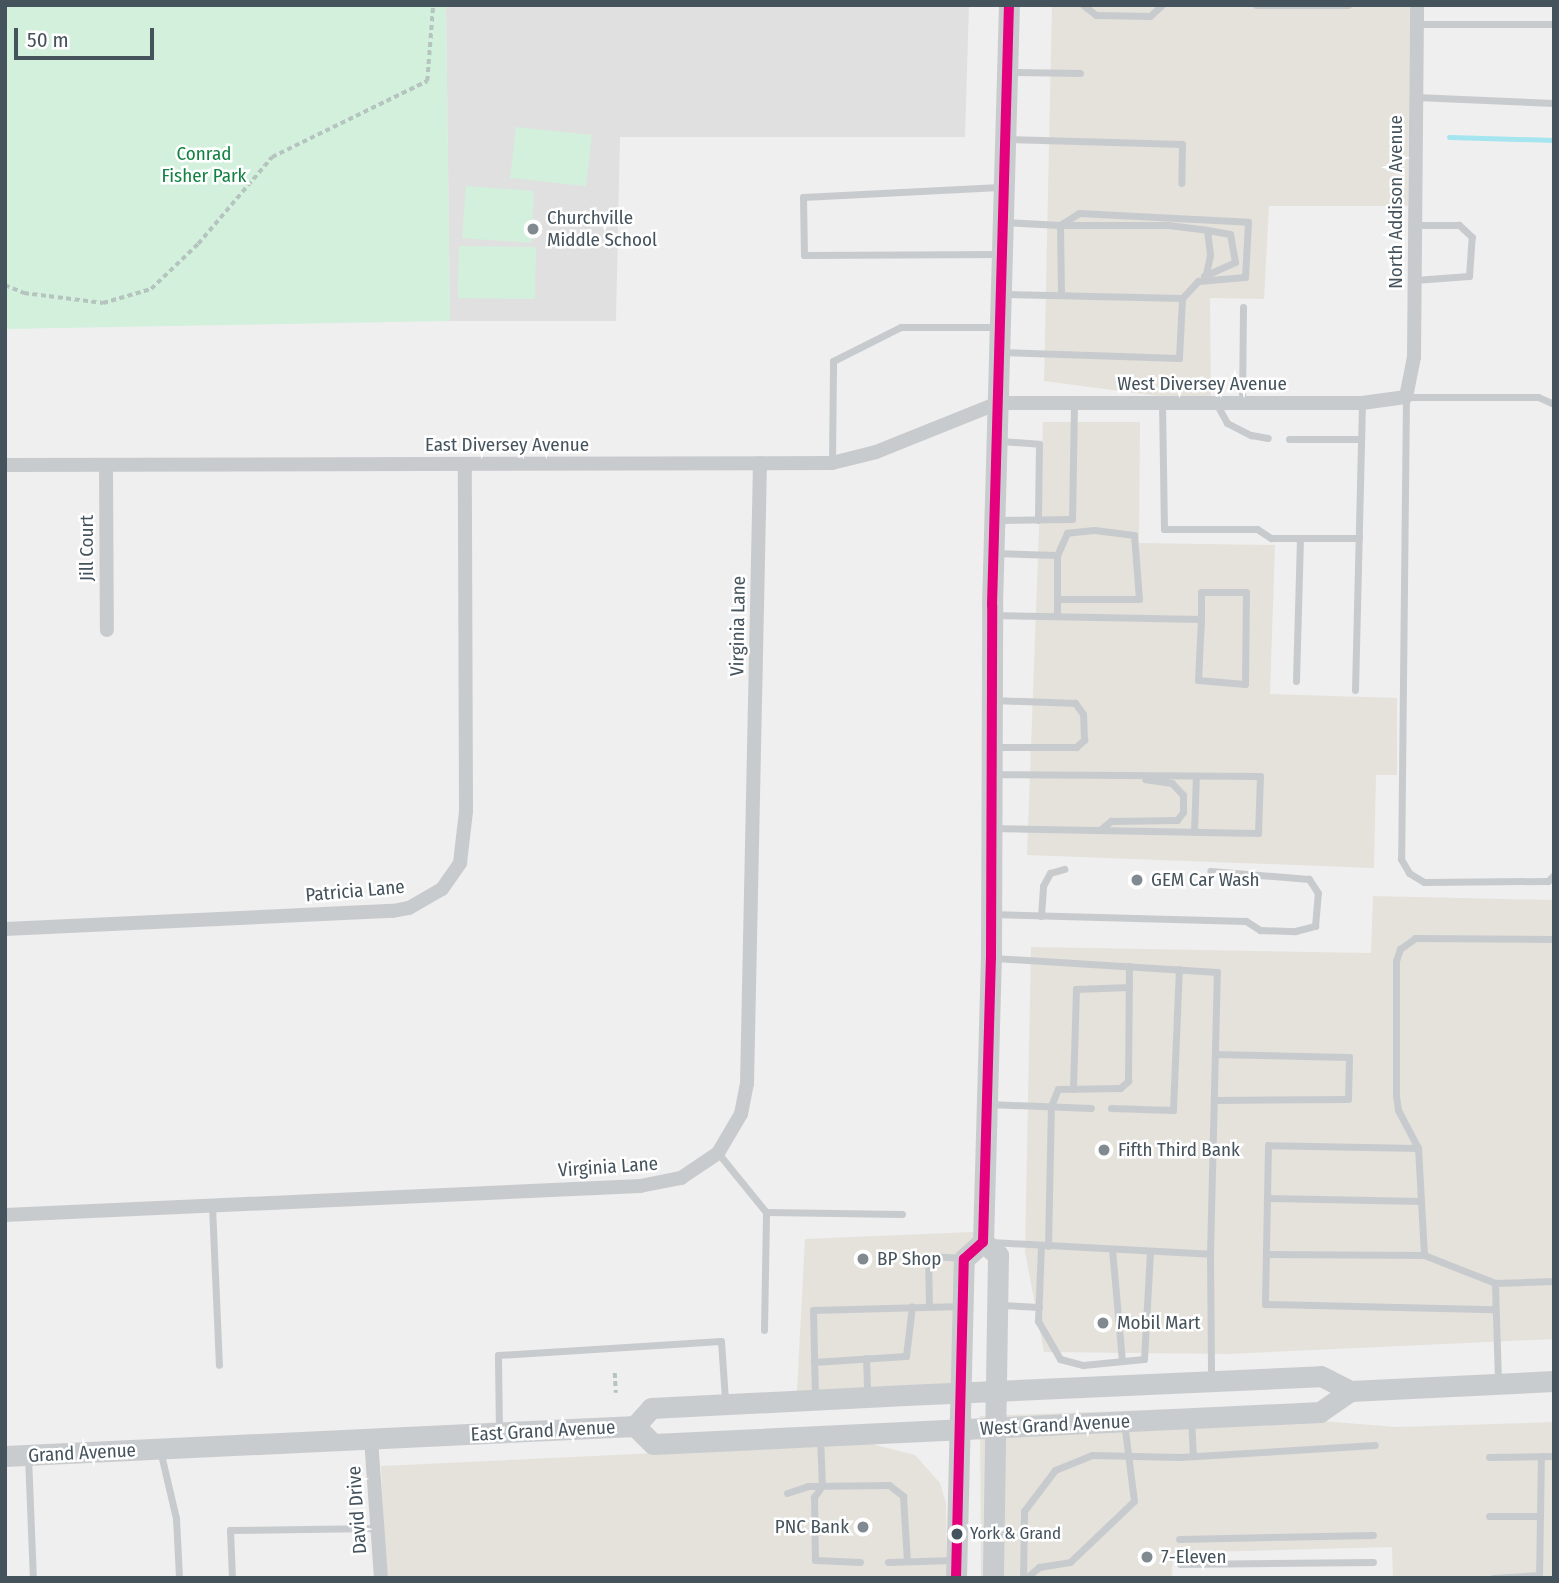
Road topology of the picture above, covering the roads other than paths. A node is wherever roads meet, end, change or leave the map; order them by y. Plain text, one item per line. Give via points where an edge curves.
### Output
1 (1009, 5) edge
2 (1083, 5) edge
3 (1162, 5) edge
4 (1256, 5) edge
5 (1349, 5) edge
6 (1417, 5) edge
7 (1417, 24) junction
8 (1554, 24) edge
9 (1007, 72) junction
10 (1080, 73) dead end
11 (1416, 97) junction
12 (1554, 103) edge
13 (1005, 139) junction
14 (1181, 183) dead end
15 (1004, 186) junction
16 (1003, 222) junction
17 (1060, 225) junction
18 (1415, 225) junction
19 (1207, 230) junction
20 (1002, 254) junction
21 (1206, 274) junction
22 (1415, 280) junction
23 (1198, 281) junction
24 (1001, 294) junction
25 (1061, 295) junction
26 (1182, 298) junction
27 (1243, 307) dead end
28 (1000, 327) junction
29 (999, 352) junction
30 (1406, 397) junction
31 (998, 403) junction
32 (1074, 403) junction
33 (1162, 403) junction
34 (1215, 403) junction
35 (1242, 403) junction
36 (1362, 403) junction
37 (1554, 404) edge
38 (1268, 438) dead end
39 (1289, 439) dead end
40 (1361, 439) junction
41 (997, 441) junction
42 (760, 463) junction
43 (832, 463) junction
44 (5, 465) edge
45 (106, 465) junction
46 (465, 465) junction
47 (995, 520) junction
48 (1038, 520) junction
49 (1300, 538) junction
50 (1359, 538) junction
51 (994, 552) junction
52 (1057, 555) junction
53 (1057, 599) junction
54 (992, 615) junction
55 (1057, 616) junction
56 (1201, 619) junction
57 (107, 630) dead end
58 (1296, 681) dead end
59 (1355, 690) dead end
60 (992, 699) junction
61 (992, 747) junction
62 (992, 774) junction
63 (1117, 775) junction
64 (1196, 776) junction
65 (992, 828) junction
66 (1101, 830) junction
67 (1194, 832) junction
68 (1064, 869) dead end
69 (1210, 871) dead end
70 (1554, 875) edge
71 (991, 914) junction
72 (1041, 916) junction
73 (5, 929) edge
74 (1554, 939) edge
75 (991, 958) junction
76 (1129, 966) junction
77 (1179, 969) junction
78 (1129, 987) junction
79 (1215, 1054) junction
80 (1073, 1088) junction
81 (1214, 1100) junction
82 (987, 1104) junction
83 (1051, 1106) junction
84 (1091, 1108) dead end
85 (1111, 1108) dead end
86 (1419, 1148) junction
87 (718, 1153) junction
88 (1267, 1198) junction
89 (1421, 1201) junction
90 (212, 1206) junction
91 (766, 1212) junction
92 (902, 1214) dead end
93 (5, 1215) edge
94 (983, 1241) junction
95 (1044, 1246) junction
96 (1112, 1249) junction
97 (1150, 1251) junction
98 (1210, 1254) junction
99 (1266, 1254) junction
100 (1424, 1255) junction
101 (964, 1259) junction
102 (1554, 1281) edge
103 (1494, 1283) junction
104 (998, 1305) junction
105 (929, 1306) junction
106 (962, 1306) junction
107 (912, 1307) junction
108 (1039, 1307) junction
109 (1494, 1309) junction
110 (764, 1330) dead end
111 (866, 1358) junction
112 (1133, 1360) junction
113 (814, 1362) junction
114 (1122, 1362) junction
115 (219, 1365) dead end
116 (1083, 1365) junction
117 (1554, 1381) edge
118 (1211, 1382) junction
119 (1499, 1384) junction
120 (1133, 1385) junction
121 (1080, 1387) junction
122 (996, 1391) junction
123 (1350, 1391) junction
124 (960, 1393) junction
125 (867, 1398) junction
126 (815, 1401) junction
127 (725, 1404) junction
128 (1191, 1418) junction
129 (1124, 1422) junction
130 (635, 1426) junction
131 (995, 1428) junction
132 (960, 1430) junction
133 (499, 1433) junction
134 (820, 1436) junction
135 (371, 1439) junction
136 (1375, 1445) dead end
137 (159, 1449) junction
138 (28, 1455) junction
139 (1554, 1455) edge
140 (5, 1456) edge
141 (1193, 1456) junction
142 (1541, 1456) junction
143 (1489, 1457) dead end
144 (1127, 1458) junction
145 (822, 1486) junction
146 (787, 1493) dead end
147 (1489, 1516) dead end
148 (1540, 1516) junction
149 (377, 1528) junction
150 (1373, 1535) dead end
151 (1180, 1539) dead end
152 (907, 1561) junction
153 (860, 1562) dead end
154 (887, 1562) dead end
155 (1373, 1562) dead end
156 (1180, 1564) dead end
157 (956, 1569) edge
158 (1539, 1576) edge
159 (33, 1578) edge
160 (178, 1578) edge
161 (232, 1578) edge
162 (381, 1578) edge
163 (993, 1578) edge
164 (1025, 1578) edge
165 (1493, 1578) edge

1 - 9 main road
2 - 3 lane via 1096,15 1150,16
4 - 5 lane
6 - 7 street, North Addison Avenue
7 - 8 lane
7 - 11 street, North Addison Avenue
9 - 10 lane
9 - 13 main road
11 - 12 lane
11 - 18 street, North Addison Avenue
13 - 14 lane via 1182,145
13 - 15 main road
15 - 16 main road
15 - 20 lane via 803,197 804,255
16 - 17 lane
16 - 20 main road
17 - 19 lane via 1168,225
17 - 23 lane via 1079,213 1248,222 1245,277
17 - 25 lane
18 - 22 street, North Addison Avenue
18 - 22 lane via 1459,225 1472,237 1468,276
19 - 21 lane via 1210,255
19 - 21 lane via 1230,234 1235,247 1234,262
20 - 24 main road
21 - 23 lane
22 - 30 street, North Addison Avenue via 1414,366
23 - 26 lane
24 - 25 lane
24 - 28 main road
25 - 26 lane
26 - 29 lane via 1179,358
27 - 35 lane
28 - 29 main road
28 - 43 lane via 901,327 833,361
29 - 31 main road
30 - 36 street, West Diversey Avenue
30 - 37 lane via 1538,397
30 - 70 lane via 1401,859 1409,873 1424,882 1548,881
31 - 32 street, West Diversey Avenue
31 - 41 main road
31 - 43 street, East Diversey Avenue via 876,452
32 - 33 street, West Diversey Avenue
32 - 48 lane via 1072,519
33 - 34 street, West Diversey Avenue
33 - 49 lane via 1164,529 1257,529 1270,538
34 - 35 street, West Diversey Avenue
34 - 38 lane via 1227,423
35 - 36 street, West Diversey Avenue
36 - 40 lane
39 - 40 lane
40 - 50 lane
41 - 47 main road
41 - 48 lane via 1039,444
42 - 43 street, East Diversey Avenue
42 - 46 street, East Diversey Avenue
42 - 87 street, Virginia Lane via 747,1083 741,1115
44 - 45 street, East Diversey Avenue
45 - 46 street, East Diversey Avenue
45 - 57 street, Jill Court
46 - 73 street, Patricia Lane via 466,811 460,863 442,889 409,908 393,911
47 - 48 lane
47 - 51 main road
49 - 50 lane
49 - 58 lane
50 - 59 lane
51 - 52 lane
51 - 54 main road
52 - 53 lane
52 - 53 lane via 1067,533 1094,530 1134,535 1140,556 1139,598
53 - 55 lane
54 - 55 lane
54 - 60 main road
55 - 56 lane
56 - 56 lane via 1198,680 1245,684 1246,592 1201,592
60 - 61 main road
60 - 61 lane via 1075,703 1083,714 1084,740 1076,747
61 - 62 main road
62 - 63 lane
62 - 65 main road
63 - 64 lane
63 - 66 lane via 1172,783 1183,796 1183,812 1177,820 1111,821
64 - 67 lane
64 - 67 lane via 1260,776 1260,788 1258,833
65 - 66 lane
65 - 71 main road
66 - 67 lane
68 - 72 lane via 1050,873 1043,886
69 - 72 lane via 1309,879 1318,893 1315,926 1295,931 1260,930 1245,921
71 - 72 lane
71 - 75 main road
74 - 86 lane via 1415,939 1400,949 1396,961 1396,1095 1398,1110
75 - 76 lane
75 - 82 main road
76 - 77 lane
76 - 78 lane
77 - 79 lane via 1217,972
77 - 85 lane via 1173,1110
78 - 80 lane via 1128,1081 1120,1088
78 - 80 lane via 1076,989
79 - 81 lane
79 - 81 lane via 1349,1057 1348,1099
80 - 83 lane via 1058,1089
81 - 98 lane
82 - 83 lane
82 - 94 main road
83 - 84 lane
83 - 95 lane
86 - 88 lane via 1268,1145
86 - 89 lane
87 - 90 street, Virginia Lane via 681,1178 640,1186
87 - 91 lane
88 - 89 lane
88 - 99 lane
89 - 100 lane
90 - 93 street, Virginia Lane
90 - 115 lane
91 - 92 lane
91 - 110 lane
94 - 95 lane
94 - 101 main road
94 - 104 main road via 998,1255
95 - 96 lane
95 - 108 lane
96 - 97 lane
96 - 114 lane
97 - 98 lane
97 - 112 lane via 1144,1359
98 - 118 lane
99 - 100 lane
99 - 109 lane via 1265,1304
100 - 103 lane
101 - 105 lane via 928,1256
101 - 106 main road
102 - 103 lane
103 - 109 lane
104 - 108 lane
104 - 122 main road
105 - 106 lane
105 - 107 lane
106 - 124 main road
107 - 111 lane via 906,1356
107 - 113 lane via 813,1310
108 - 116 lane via 1038,1321 1060,1359
109 - 119 lane
111 - 113 lane
111 - 125 lane
112 - 114 lane
112 - 120 lane
113 - 126 lane
114 - 116 lane
116 - 121 lane
117 - 119 main road, West Grand Avenue
118 - 120 main road, West Grand Avenue
118 - 123 main road, West Grand Avenue via 1321,1376
119 - 123 main road, West Grand Avenue
120 - 121 main road, West Grand Avenue
121 - 122 main road, West Grand Avenue
122 - 124 main road, West Grand Avenue
122 - 131 main road
123 - 128 main road, West Grand Avenue via 1320,1412
124 - 125 main road, East Grand Avenue
124 - 132 main road
125 - 126 main road, East Grand Avenue
126 - 127 main road, East Grand Avenue
127 - 130 main road, East Grand Avenue via 651,1408
127 - 133 lane via 721,1341 498,1355
128 - 129 main road, West Grand Avenue
128 - 141 lane
129 - 131 main road, West Grand Avenue
129 - 144 lane
130 - 133 main road, East Grand Avenue
130 - 134 main road, West Grand Avenue via 653,1444
131 - 132 main road, West Grand Avenue
131 - 163 main road
132 - 134 main road, West Grand Avenue
132 - 157 main road
133 - 135 main road, East Grand Avenue
134 - 145 lane
135 - 137 main road, East Grand Avenue
135 - 149 street, David Drive
136 - 141 lane
137 - 138 main road, Grand Avenue
137 - 160 lane via 176,1518
138 - 140 main road, Grand Avenue
138 - 159 lane
139 - 142 lane
141 - 144 lane
142 - 143 lane
142 - 148 lane
144 - 164 lane via 1134,1501 1070,1562 1039,1567
144 - 164 lane via 1092,1455 1055,1470 1024,1511
145 - 146 lane
145 - 152 lane via 889,1485 903,1496
145 - 153 lane via 814,1497 815,1560
147 - 148 lane
148 - 158 lane
149 - 161 lane via 230,1530
149 - 162 street, David Drive
150 - 151 lane
152 - 154 lane
152 - 157 lane
155 - 156 lane
158 - 165 lane

